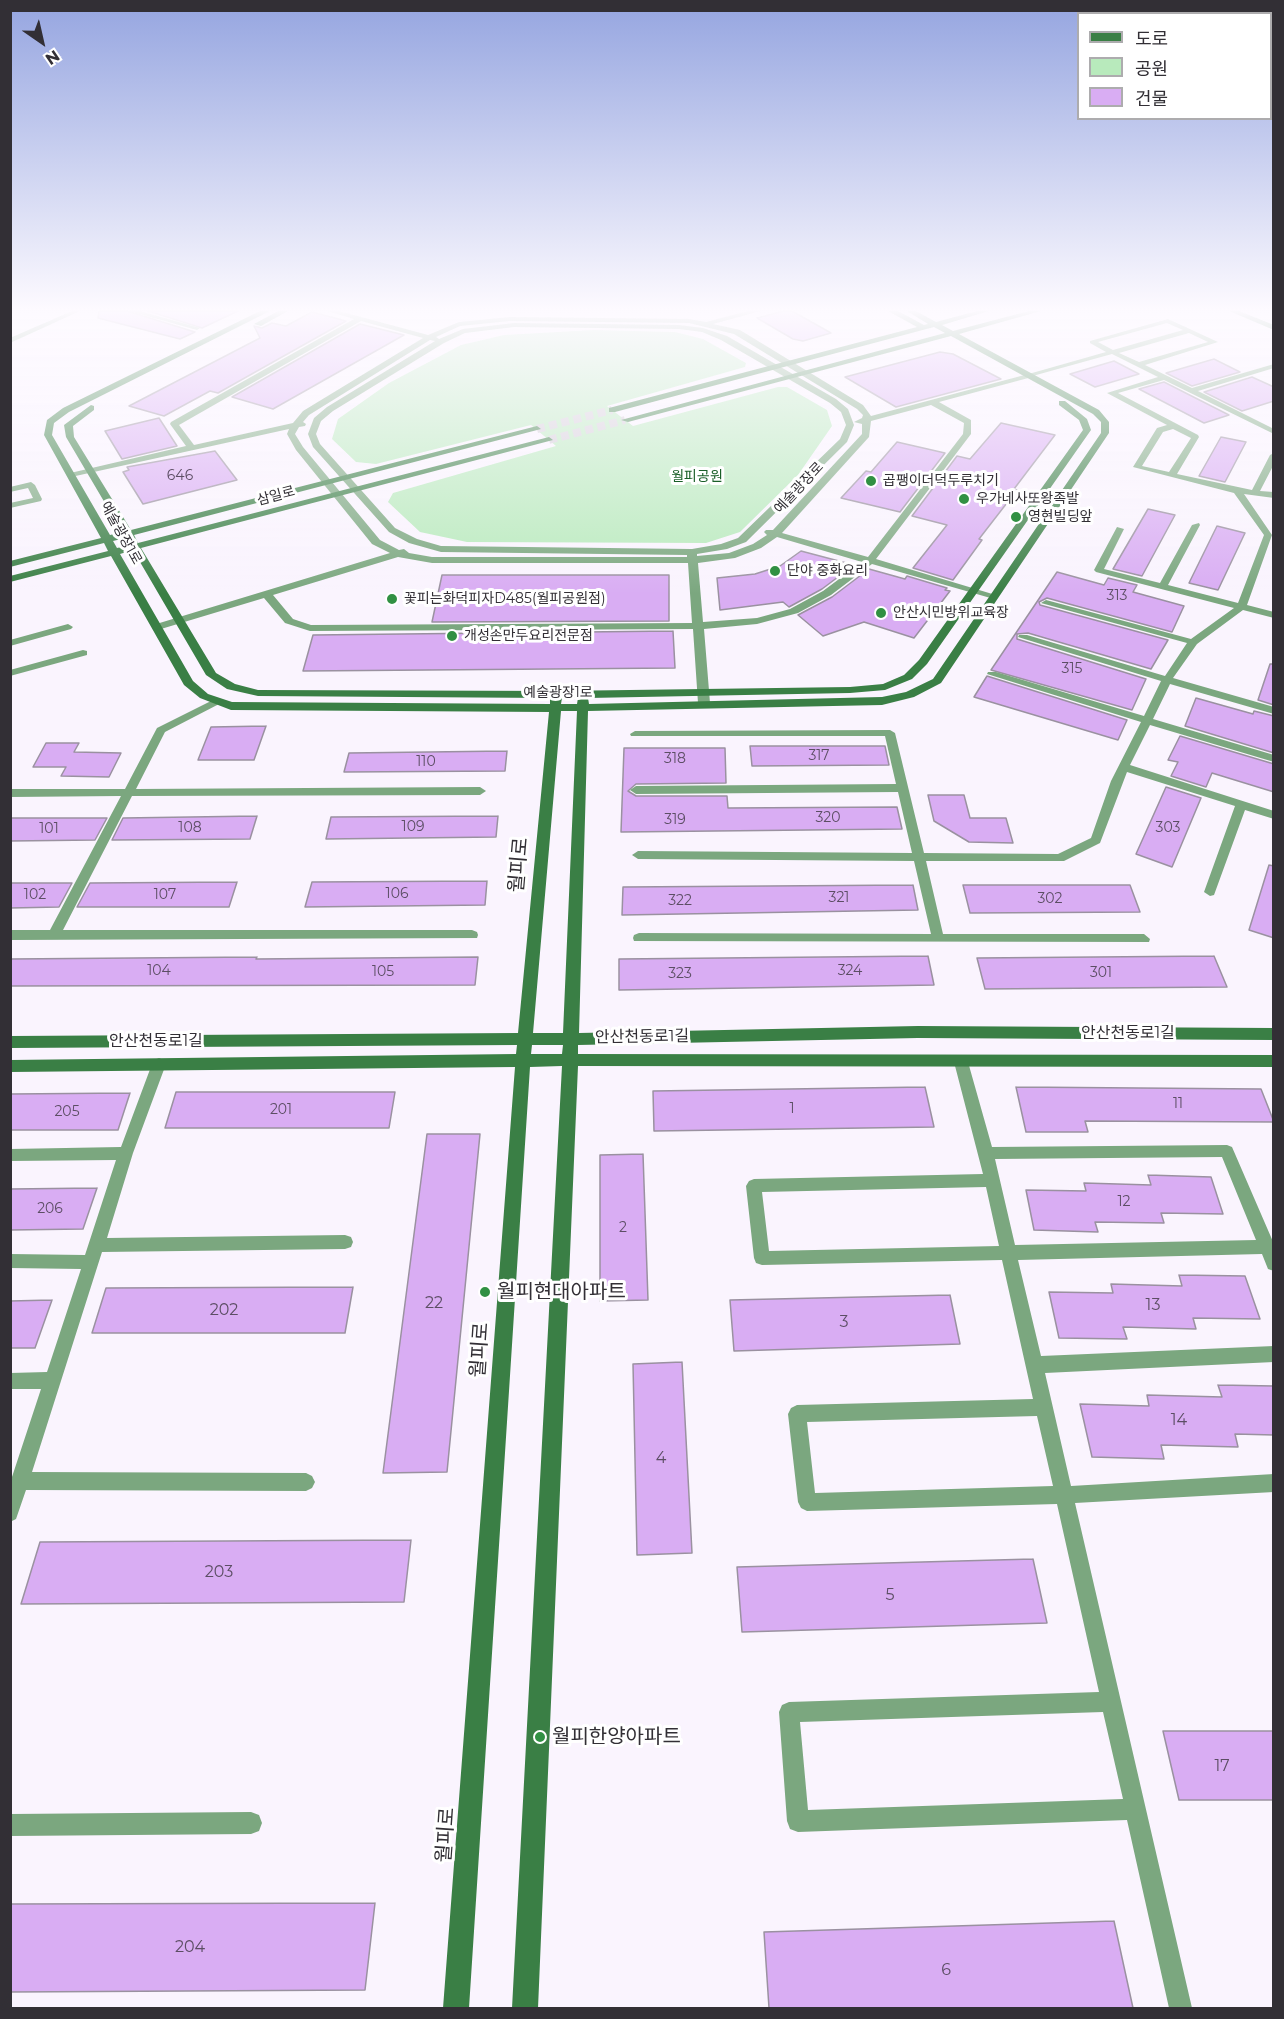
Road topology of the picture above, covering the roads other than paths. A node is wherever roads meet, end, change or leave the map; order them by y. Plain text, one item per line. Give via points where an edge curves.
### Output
1 (76, 405) edge
2 (96, 405) edge
3 (207, 405) edge
4 (319, 405) edge
5 (338, 405) edge
6 (630, 405) edge
7 (680, 405) edge
8 (836, 405) edge
9 (857, 405) edge
10 (920, 405) edge
11 (938, 405) edge
12 (1065, 405) edge
13 (1084, 405) edge
14 (1134, 405) edge
15 (1220, 405) edge
16 (612, 410) tunnel mouth
17 (317, 420) junction
18 (626, 420) tunnel mouth
19 (867, 420) junction
20 (296, 425) junction
21 (850, 425) junction
22 (1173, 426) junction
23 (537, 429) tunnel mouth
24 (1274, 432) edge
25 (549, 440) tunnel mouth
26 (192, 448) junction
27 (1274, 455) edge
28 (89, 470) junction
29 (71, 474) junction
30 (1172, 475) junction
31 (344, 477) junction
32 (325, 482) junction
33 (357, 488) junction
34 (10, 490) edge
35 (1237, 491) junction
36 (1256, 491) junction
37 (337, 493) junction
38 (1274, 495) edge
39 (10, 506) edge
40 (1196, 525) dead end
41 (754, 528) junction
42 (1120, 529) dead end
43 (128, 534) junction
44 (775, 534) junction
45 (107, 539) junction
46 (427, 545) junction
47 (135, 547) junction
48 (114, 552) junction
49 (399, 554) junction
50 (693, 556) junction
51 (870, 561) junction
52 (10, 564) edge
53 (10, 579) edge
54 (1162, 586) junction
55 (974, 590) junction
56 (266, 594) junction
57 (994, 596) junction
58 (1046, 603) dead end
59 (1241, 607) junction
60 (1274, 615) edge
61 (179, 620) junction
62 (698, 626) junction
63 (68, 627) dead end
64 (157, 627) junction
65 (1023, 637) dead end
66 (1193, 642) junction
67 (10, 643) edge
68 (83, 653) dead end
69 (10, 673) edge
70 (992, 674) dead end
71 (1167, 680) junction
72 (704, 690) junction
73 (217, 700) junction
74 (583, 701) junction
75 (555, 702) junction
76 (705, 703) junction
77 (1274, 711) edge
78 (1146, 721) junction
79 (635, 734) dead end
80 (1274, 759) edge
81 (1124, 767) junction
82 (902, 788) junction
83 (636, 790) dead end
84 (480, 791) dead end
85 (128, 792) junction
86 (10, 793) edge
87 (1241, 805) junction
88 (1274, 815) edge
89 (638, 855) dead end
90 (919, 856) junction
91 (1210, 892) dead end
92 (10, 935) edge
93 (54, 935) junction
94 (472, 935) dead end
95 (639, 938) dead end
96 (938, 938) junction
97 (1144, 939) dead end
98 (1274, 1034) edge
99 (526, 1038) junction
100 (570, 1039) junction
101 (10, 1042) edge
102 (570, 1060) junction
103 (1274, 1061) edge
104 (523, 1062) junction
105 (962, 1062) junction
106 (159, 1064) junction
107 (10, 1066) edge
108 (126, 1153) junction
109 (986, 1153) junction
110 (10, 1155) edge
111 (992, 1180) junction
112 (345, 1242) dead end
113 (97, 1245) junction
114 (1266, 1247) junction
115 (1009, 1251) junction
116 (10, 1261) edge
117 (91, 1262) junction
118 (1274, 1264) edge
119 (1274, 1354) edge
120 (1035, 1365) junction
121 (53, 1380) junction
122 (10, 1381) edge
123 (1044, 1407) junction
124 (21, 1481) junction
125 (306, 1482) dead end
126 (1274, 1483) edge
127 (1064, 1495) junction
128 (10, 1513) edge
129 (1112, 1702) junction
130 (1136, 1809) junction
131 (251, 1823) dead end
132 (10, 1825) edge
133 (456, 2008) edge
134 (525, 2008) edge
135 (1181, 2008) edge

1 - 29 street, 예술광장1로 via 50,422 48,435
2 - 28 street, 예술광장1로 via 68,425 70,437
3 - 26 street via 174,424
4 - 20 street
5 - 17 street
6 - 16 street
7 - 18 street
8 - 21 street via 845,411
9 - 19 street via 867,414
10 - 19 street
11 - 51 street via 968,422 967,434
12 - 55 street, 예술광장1로 via 1083,420 1088,430
13 - 57 street, 예술광장1로 via 1105,422 1104,434
14 - 22 lane
15 - 24 lane
17 - 20 street
17 - 31 street, 예술광장로 via 312,434 316,445
19 - 21 street
19 - 44 street, 예술광장로 via 866,435
20 - 26 street
20 - 32 street, 예술광장로 via 291,434
21 - 41 street, 예술광장로 via 844,440
22 - 30 lane via 1195,438
22 - 30 lane via 1160,430 1137,467
23 - 31 street, 삼일로
25 - 33 street, 삼일로
26 - 28 street
27 - 36 lane
28 - 29 street
28 - 43 street, 예술광장1로
29 - 45 street, 예술광장1로
30 - 35 lane
31 - 32 street, 삼일로
31 - 33 street, 예술광장로
32 - 37 street, 예술광장로
32 - 43 street, 삼일로
33 - 37 street, 삼일로
33 - 46 street, 예술광장로 via 392,530
34 - 39 lane via 31,485 38,499
35 - 36 lane
35 - 59 lane via 1268,535
36 - 38 lane
37 - 47 street, 삼일로
37 - 49 street, 예술광장로 via 376,542
40 - 54 lane
41 - 44 street
41 - 50 street, 예술광장로 via 742,540
42 - 54 lane via 1099,570
43 - 45 street, 삼일로
43 - 47 street, 예술광장1로
44 - 50 street, 예술광장로 via 758,546 731,556
44 - 51 street
45 - 48 street, 예술광장1로
45 - 52 street, 삼일로
46 - 49 street
46 - 50 street, 예술광장로 via 441,549
47 - 48 street, 삼일로
47 - 61 street, 예술광장1로
48 - 53 street, 삼일로
48 - 64 street, 예술광장1로
49 - 50 street, 예술광장로 via 432,560
49 - 56 street
50 - 62 street
51 - 55 street
51 - 62 street via 827,593 794,611 757,621
54 - 59 lane
55 - 57 street
55 - 72 street, 예술광장1로 via 923,662 908,677 885,687
56 - 61 street
56 - 62 street via 289,621 310,628
57 - 76 street, 예술광장1로 via 937,681 910,695 882,701
58 - 66 lane
59 - 60 lane
59 - 66 lane
61 - 64 street
61 - 75 street, 예술광장1로 via 212,675 231,687 258,693
62 - 72 street
63 - 67 lane
64 - 73 street, 예술광장1로 via 188,683 204,696
65 - 71 lane
66 - 71 lane
68 - 69 lane
70 - 78 lane
71 - 77 lane
71 - 78 lane
72 - 74 street, 예술광장1로
72 - 76 street
73 - 75 street, 예술광장1로 via 231,706
73 - 85 lane via 161,730
74 - 75 street, 예술광장1로
74 - 76 street, 예술광장1로
74 - 100 street
75 - 99 street, 월피로
78 - 80 lane
78 - 81 lane
79 - 82 lane via 890,734
81 - 87 lane
81 - 90 lane via 1096,840 1060,858
82 - 83 lane
82 - 90 lane
84 - 85 lane
85 - 86 lane
85 - 93 lane
87 - 88 lane
87 - 91 lane
89 - 90 lane
90 - 96 lane
92 - 93 lane
93 - 94 lane
95 - 96 lane
96 - 97 lane
98 - 100 street, 안산천동로1길 via 918,1032
99 - 100 street, 안산천동로1길
99 - 101 street, 안산천동로1길
99 - 104 street, 월피로
100 - 102 street
102 - 104 street, 안산천동로1길
102 - 105 street, 안산천동로1길
102 - 134 street
103 - 105 street, 안산천동로1길
104 - 106 street, 안산천동로1길
104 - 133 street, 월피로
105 - 109 lane
106 - 107 street, 안산천동로1길
106 - 108 lane
108 - 110 lane
108 - 113 lane
109 - 111 lane
109 - 114 lane via 1227,1151
111 - 115 lane
111 - 115 lane via 754,1186 762,1258
112 - 113 lane
113 - 117 lane
114 - 115 lane
114 - 118 lane
115 - 120 lane
116 - 117 lane
117 - 121 lane
119 - 120 lane
120 - 123 lane
121 - 122 lane
121 - 124 lane
123 - 127 lane
123 - 127 lane via 797,1414 807,1502
124 - 125 lane
124 - 128 lane
126 - 127 lane
127 - 129 lane
129 - 130 lane
129 - 130 lane via 789,1712 798,1821
130 - 135 lane
131 - 132 lane

